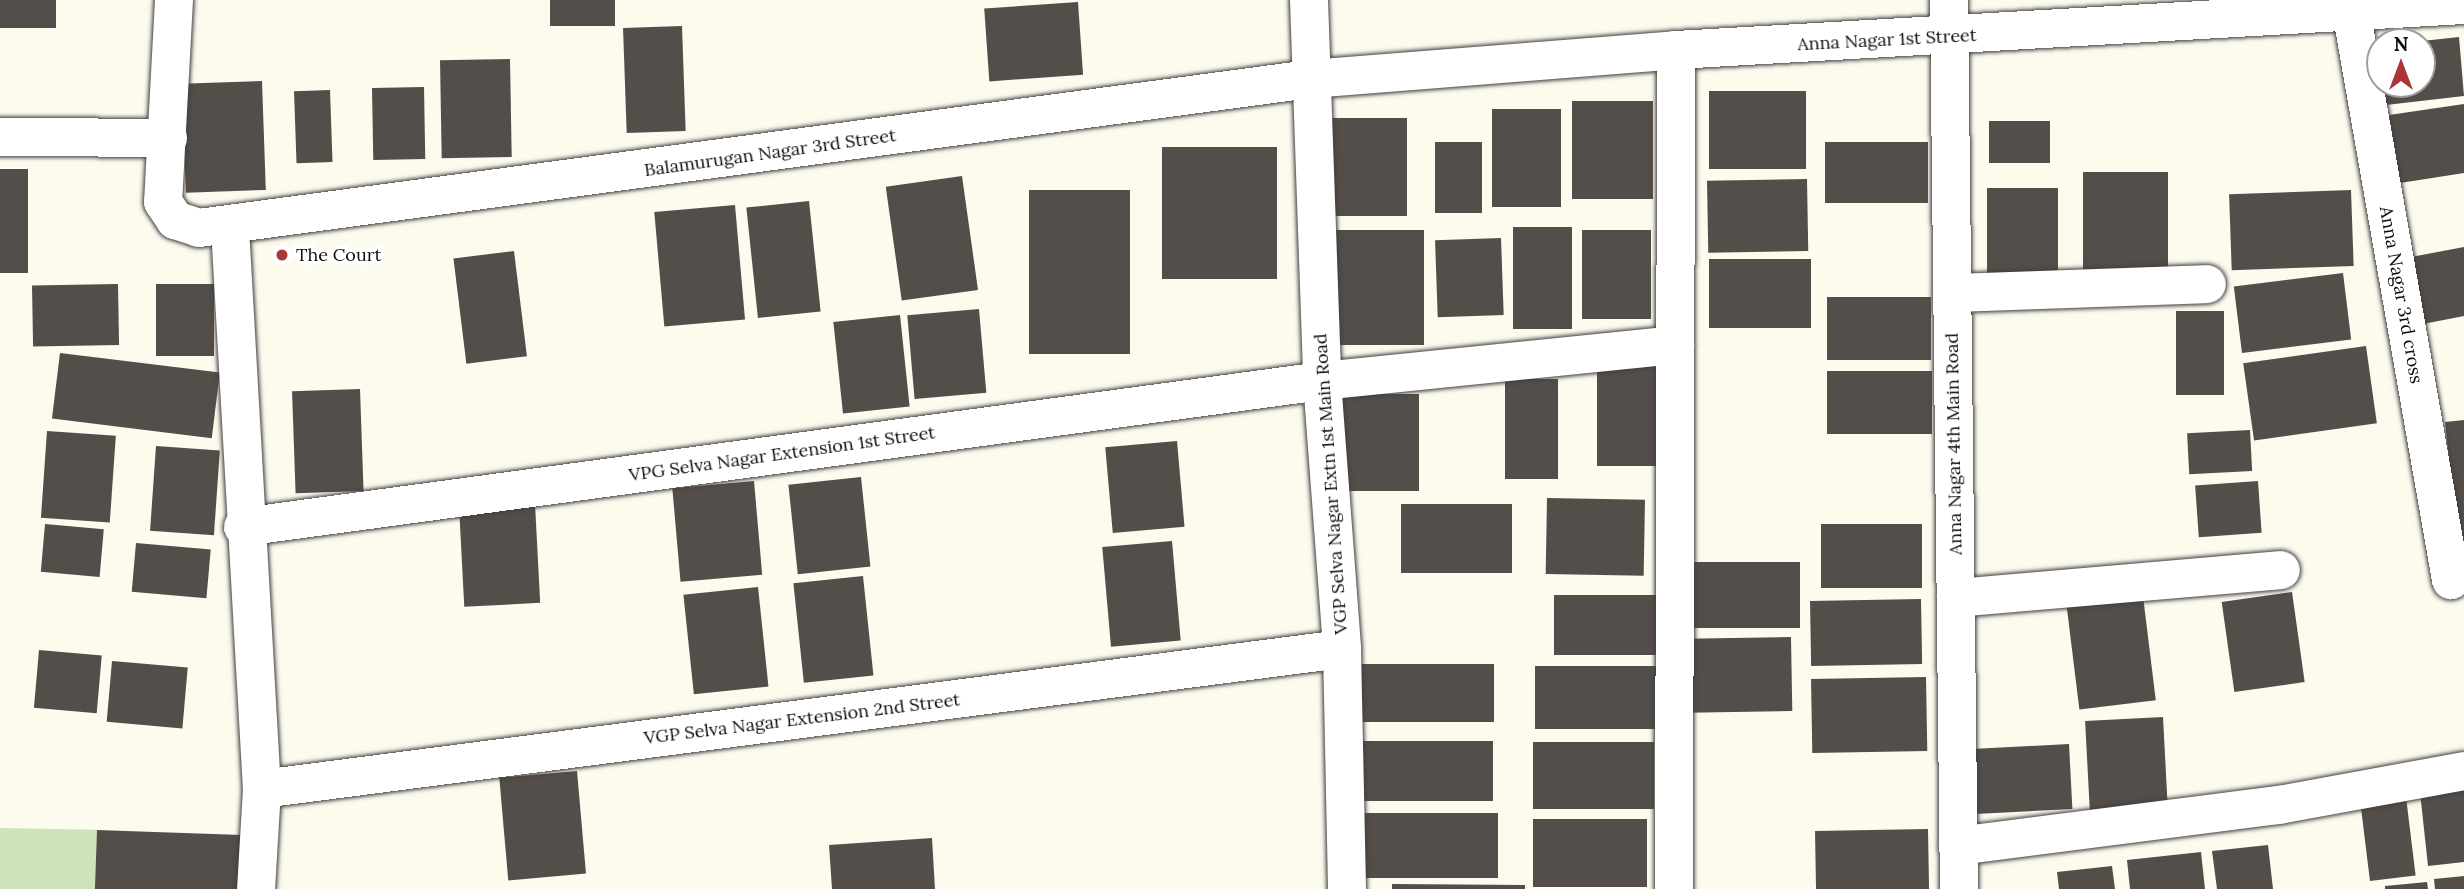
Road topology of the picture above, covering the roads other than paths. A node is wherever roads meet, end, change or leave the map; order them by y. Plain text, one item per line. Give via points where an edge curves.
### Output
1 (174, 0) edge
2 (1309, 0) edge
3 (1949, 0) edge
4 (2464, 5) edge
5 (2256, 8) edge
6 (2351, 10) junction
7 (1950, 38) junction
8 (1676, 50) junction
9 (1310, 79) junction
10 (0, 137) edge
11 (168, 138) junction
12 (230, 228) junction
13 (2207, 284) dead end
14 (1952, 293) junction
15 (1675, 345) junction
16 (1322, 381) junction
17 (243, 527) junction
18 (2281, 570) dead end
19 (2451, 580) dead end
20 (1956, 598) junction
21 (1342, 649) junction
22 (2464, 771) edge
23 (262, 789) junction
24 (1958, 845) junction
25 (256, 889) edge
26 (1347, 889) edge
27 (1674, 889) edge
28 (1959, 889) edge

1 - 11 street, Balamurugan Nagar 3rd Street
2 - 9 street, VGP Selva Nagar Extn 1st Main Road
3 - 7 street, Anna Nagar 4th Main Road
4 - 6 street, Anna Nagar 1st Street
5 - 6 street, Anna Nagar 1st Street
5 - 7 street, Anna Nagar 1st Street
6 - 19 street, Anna Nagar 3rd cross
7 - 8 street, Anna Nagar 1st Street
7 - 14 street, Anna Nagar 4th Main Road
8 - 9 street, Anna Nagar 1st Street
8 - 15 street
9 - 12 street, Balamurugan Nagar 3rd Street
9 - 16 street, VGP Selva Nagar Extn 1st Main Road
10 - 11 street
11 - 12 street, Balamurugan Nagar 3rd Street via 163,202 175,220
12 - 17 street
13 - 14 street
14 - 20 street, Anna Nagar 4th Main Road
15 - 16 street, VPG Selva Nagar Extension 1st Street
15 - 27 street
16 - 17 street, VPG Selva Nagar Extension 1st Street
16 - 21 street, VGP Selva Nagar Extn 1st Main Road
17 - 23 street
18 - 20 street
20 - 24 street, Anna Nagar 4th Main Road
21 - 23 street, VGP Selva Nagar Extension 2nd Street
21 - 26 street, VGP Selva Nagar Extn 1st Main Road
22 - 24 street via 2279,805
23 - 25 street
24 - 28 street, Anna Nagar 4th Main Road

